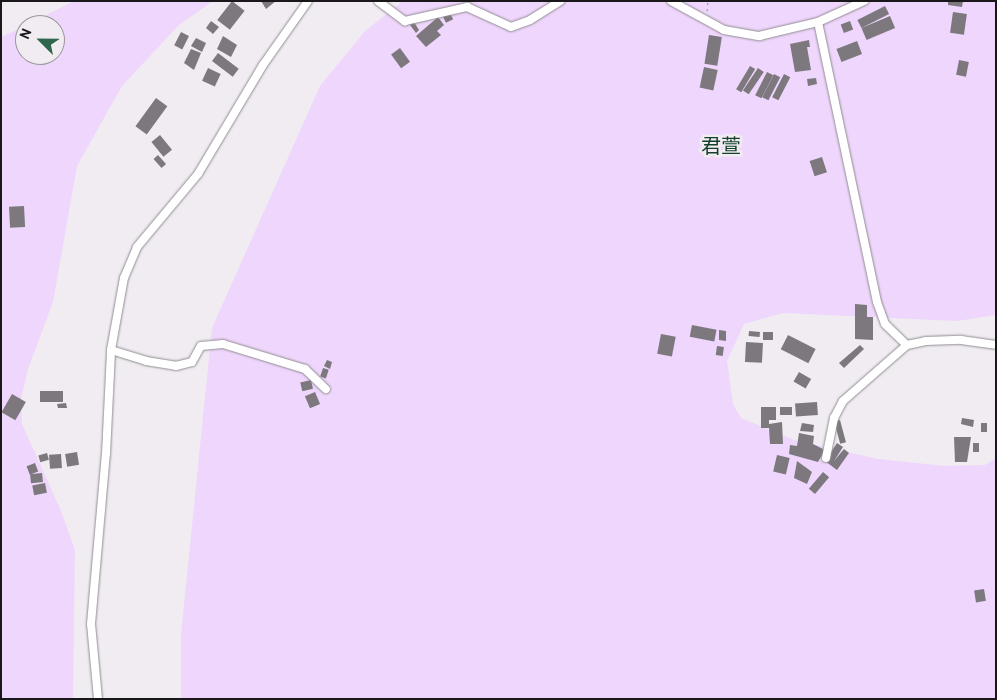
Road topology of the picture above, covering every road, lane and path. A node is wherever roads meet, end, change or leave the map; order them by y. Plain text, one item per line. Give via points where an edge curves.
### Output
1 (308, 1) edge
2 (378, 1) edge
3 (560, 1) edge
4 (671, 1) edge
5 (708, 1) edge
6 (864, 1) edge
7 (707, 20) junction
8 (818, 22) junction
9 (907, 345) junction
10 (996, 345) edge
11 (111, 350) junction
12 (326, 389) dead end
13 (826, 458) dead end
14 (98, 699) edge

1 - 11 street via 263,65 198,174 137,247 124,278
2 - 3 street via 405,21 467,7 511,27 530,20
4 - 7 street
5 - 7 path
6 - 8 street
7 - 8 street via 724,30 759,36
8 - 9 street via 877,302 886,324
9 - 10 street via 961,340
9 - 13 street via 843,401 834,418
11 - 12 street via 146,362 176,366 192,362 201,346 223,344 305,369
11 - 14 street via 107,445 91,624

